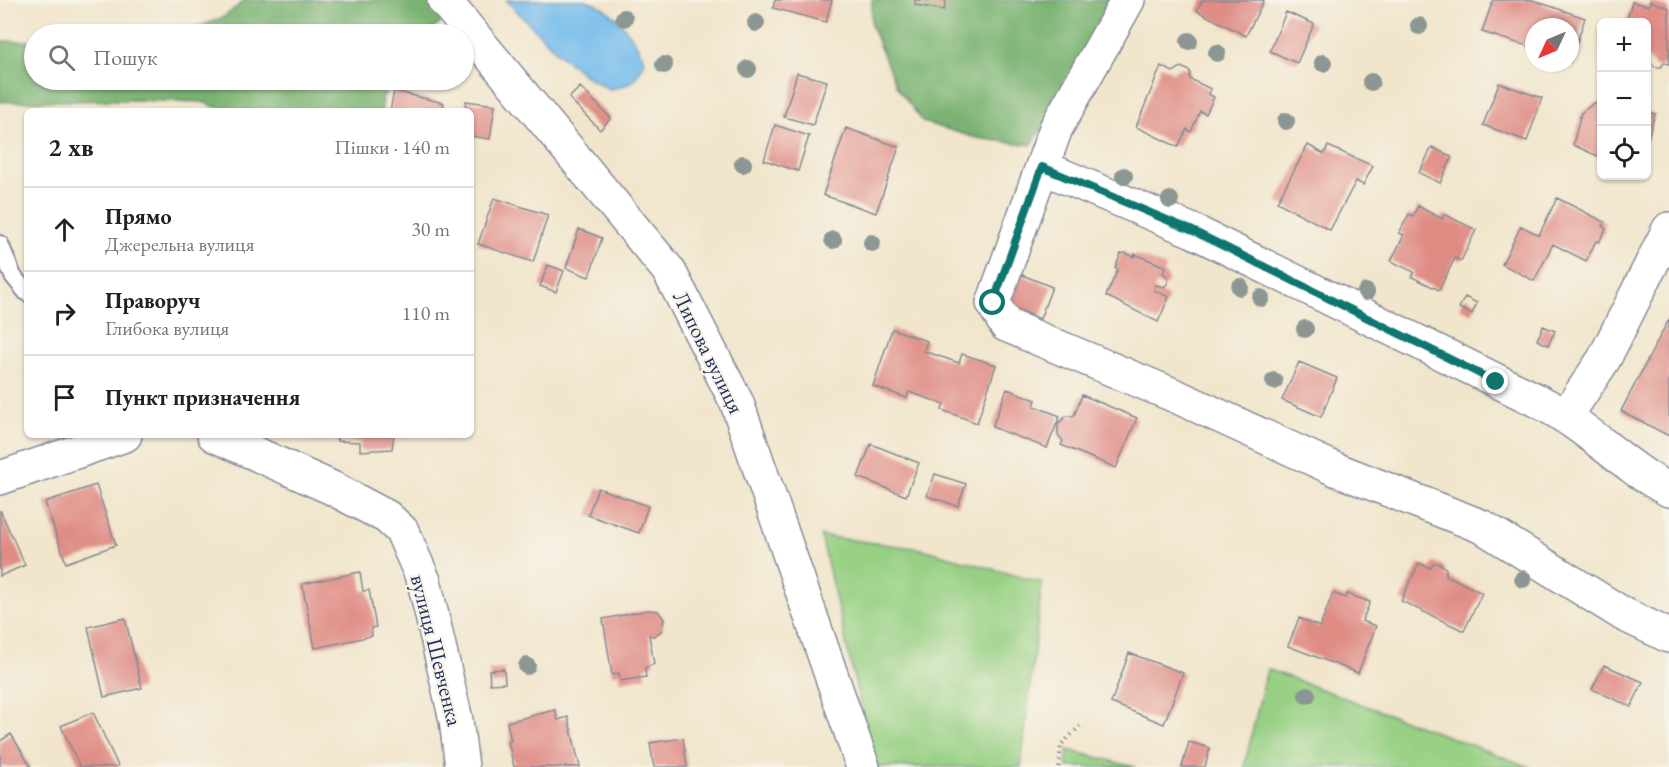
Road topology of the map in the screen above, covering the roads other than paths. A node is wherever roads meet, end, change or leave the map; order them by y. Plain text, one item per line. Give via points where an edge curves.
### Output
1 (444, 0) edge
2 (1128, 0) edge
3 (464, 24) edge
4 (474, 36) edge
5 (1042, 167) junction
6 (1669, 229) edge
7 (0, 244) edge
8 (24, 289) edge
9 (1566, 416) junction
10 (116, 438) edge
11 (220, 438) edge
12 (0, 478) edge
13 (1669, 490) edge
14 (1669, 636) edge
15 (462, 767) edge
16 (863, 767) edge

1 - 3 street, Липова вулиця
2 - 5 street via 1056,128
4 - 16 street, Липова вулиця via 669,271 737,403
5 - 9 street via 1193,231
5 - 14 street via 993,303 1006,325 1178,397 1335,470 1483,527 1623,614
6 - 9 street via 1604,359
7 - 8 lane
9 - 13 street
10 - 12 street
11 - 15 street, вулиця Шевченка via 350,498 387,517 402,531 423,581 456,720

